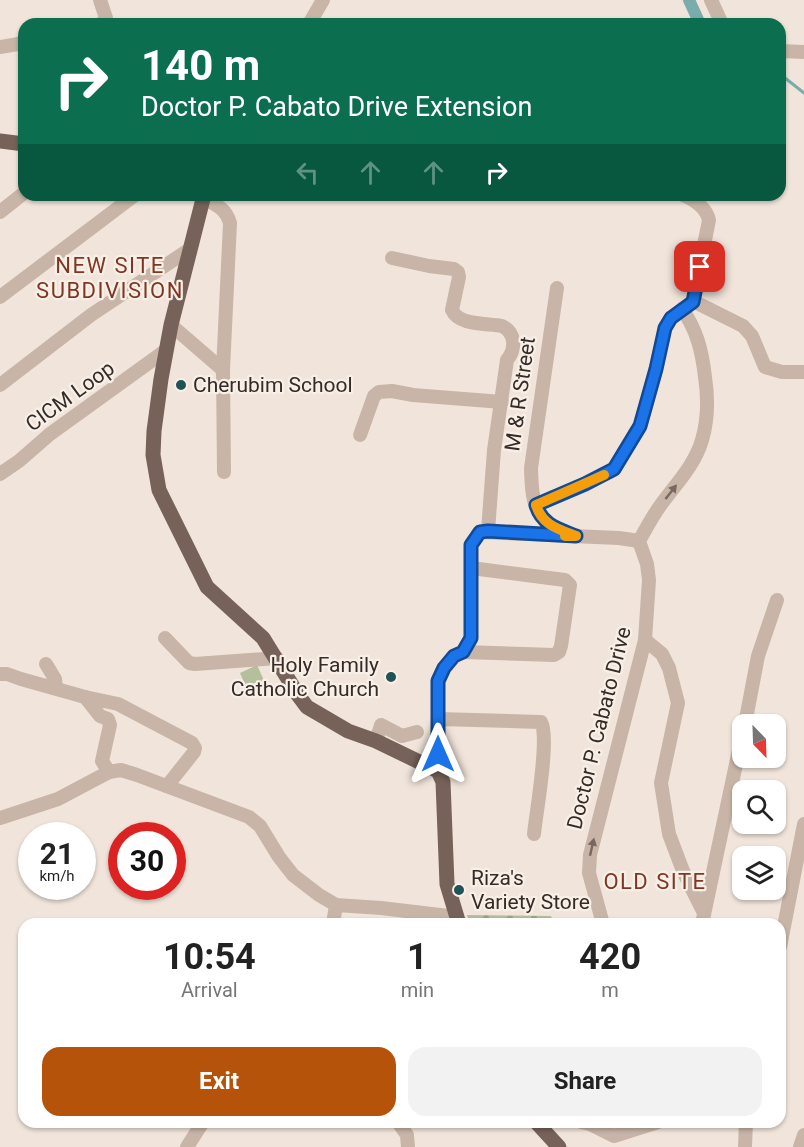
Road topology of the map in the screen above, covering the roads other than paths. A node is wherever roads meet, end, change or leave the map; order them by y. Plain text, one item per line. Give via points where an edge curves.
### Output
1 (100, 0) edge
2 (323, 0) edge
3 (711, 0) edge
4 (106, 18) edge
5 (312, 18) edge
6 (719, 18) edge
7 (18, 44) edge
8 (0, 47) edge
9 (786, 51) edge
10 (804, 52) edge
11 (0, 141) edge
12 (18, 143) edge
13 (18, 198) edge
14 (127, 201) edge
15 (203, 201) edge
16 (212, 201) edge
17 (693, 201) edge
18 (0, 212) edge
19 (190, 249) junction
20 (392, 258) dead end
21 (557, 288) dead end
22 (0, 297) edge
23 (687, 305) junction
24 (171, 325) junction
25 (165, 351) junction
26 (223, 370) junction
27 (804, 372) edge
28 (0, 385) edge
29 (502, 402) junction
30 (360, 435) dead end
31 (224, 472) dead end
32 (0, 474) edge
33 (536, 505) junction
34 (488, 531) junction
35 (576, 536) junction
36 (639, 541) junction
37 (471, 568) junction
38 (777, 600) dead end
39 (165, 638) dead end
40 (645, 640) junction
41 (463, 652) junction
42 (277, 658) junction
43 (45, 664) dead end
44 (0, 674) edge
45 (56, 688) junction
46 (85, 697) junction
47 (747, 714) edge
48 (438, 719) junction
49 (417, 732) dead end
50 (376, 741) junction
51 (735, 768) edge
52 (438, 771) junction
53 (109, 772) junction
54 (167, 786) junction
55 (0, 818) edge
56 (804, 824) edge
57 (534, 834) dead end
58 (802, 848) edge
59 (336, 905) junction
60 (334, 918) edge
61 (404, 918) edge
62 (457, 918) edge
63 (601, 918) edge
64 (704, 918) edge
65 (704, 918) edge
66 (786, 920) edge
67 (199, 1128) edge
68 (402, 1128) edge
69 (542, 1128) edge
70 (598, 1128) edge
71 (639, 1128) edge
72 (742, 1128) edge
73 (804, 1135) edge
74 (187, 1147) edge
75 (408, 1147) edge
76 (559, 1147) edge
77 (745, 1147) edge
78 (800, 1147) edge

1 - 4 street
2 - 5 street
3 - 6 street
7 - 8 street
9 - 10 street
11 - 12 main road
13 - 18 street
14 - 22 street
15 - 19 main road
16 - 26 street via 225,211 230,223
17 - 23 street via 709,220
19 - 24 main road
19 - 28 street via 91,315
20 - 29 street via 454,269 458,272 453,314 464,321 508,329 513,342
21 - 33 street, M & R Street via 531,455
23 - 27 street via 743,326 765,367
23 - 33 street via 665,328 640,426 614,469
36 -> 23 street via 702,442 706,388 701,347
24 - 25 main road
24 - 26 street
25 - 32 street, CICM Loop
25 - 42 main road via 154,431 153,455 159,490 207,587 263,638
26 - 31 street
29 - 30 street via 379,392
29 - 34 street
33 - 35 street via 548,525
34 - 35 street
34 - 37 street via 480,532 471,545
35 - 36 street
36 - 40 street, Doctor P. Cabato Drive via 649,580
37 - 41 street via 471,638
37 - 41 street via 565,580 570,585 559,652
38 - 47 street via 758,656
39 - 42 street via 189,663
63 -> 40 street, Doctor P. Cabato Drive via 589,873 590,855
40 - 64 street via 662,654 678,703 661,783 669,834
41 - 48 street via 454,656 438,681
42 - 50 main road via 307,707 348,731
43 - 45 street
44 - 45 street
45 - 46 street
46 - 53 street via 110,724 102,761
46 - 54 street via 118,704 192,743 194,753
48 - 52 street
48 - 57 street via 541,722 543,757
49 - 50 street via 402,736 381,725
50 - 52 main road
51 - 65 street
52 - 62 main road via 443,782 447,884
53 - 54 street via 121,771
53 - 55 street via 58,800
54 - 59 street via 256,822 284,866
56 - 58 street
58 - 66 street
59 - 60 street
59 - 61 street
67 - 74 street
68 - 75 street
69 - 76 main road
70 - 71 street via 614,1136
72 - 77 street
73 - 78 street

